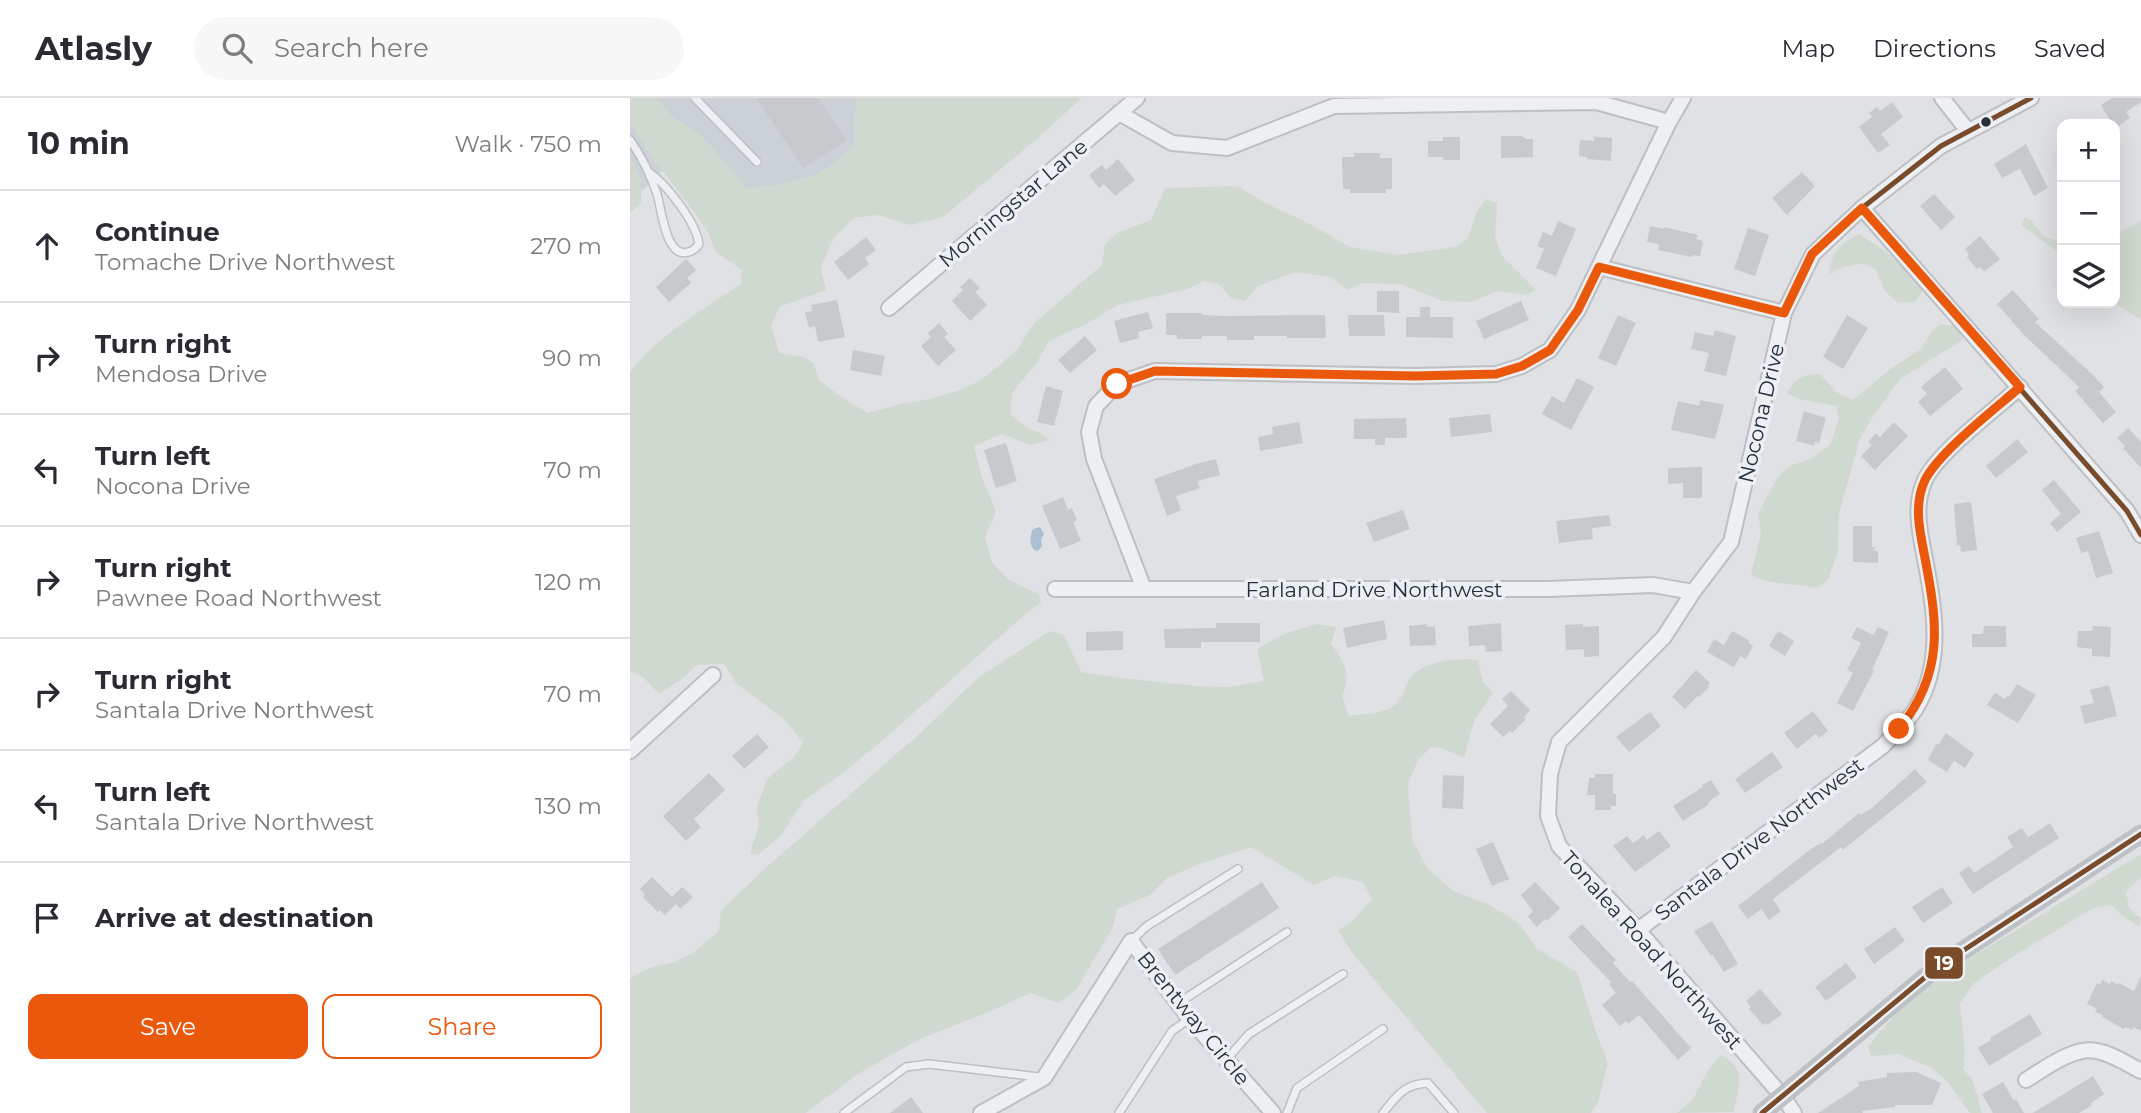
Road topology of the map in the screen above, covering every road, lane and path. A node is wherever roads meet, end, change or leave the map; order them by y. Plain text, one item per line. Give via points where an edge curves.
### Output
1 (695, 98) edge
2 (1137, 98) edge
3 (1683, 98) edge
4 (1942, 98) edge
5 (2031, 98) edge
6 (1119, 113) junction
7 (1669, 122) junction
8 (1968, 131) junction
9 (630, 140) edge
10 (757, 162) dead end
11 (649, 172) junction
12 (1862, 208) junction
13 (1599, 267) junction
14 (889, 308) dead end
15 (1784, 313) junction
16 (2020, 387) junction
17 (2141, 535) edge
18 (1055, 589) dead end
19 (1144, 589) junction
20 (1693, 592) junction
21 (713, 675) dead end
22 (630, 751) edge
23 (2141, 834) edge
24 (1238, 869) dead end
25 (1638, 930) junction
26 (1287, 932) dead end
27 (1131, 941) junction
28 (1343, 974) dead end
29 (1177, 1004) junction
30 (1189, 1018) junction
31 (1383, 1029) dead end
32 (1225, 1060) junction
33 (2141, 1071) edge
34 (1044, 1078) junction
35 (2026, 1080) dead end
36 (1788, 1105) edge
37 (844, 1113) edge
38 (981, 1113) edge
39 (1119, 1113) edge
40 (1273, 1113) edge
41 (1287, 1113) edge
42 (1382, 1113) edge
43 (1454, 1113) edge
44 (1762, 1113) edge

1 - 10 lane
2 - 6 street, Morningstar Lane
3 - 7 street
4 - 8 street
5 - 8 street, Nocona Drive
6 - 7 street via 1172,143 1227,148 1334,106 1596,102
6 - 14 street, Morningstar Lane
7 - 13 street
8 - 12 street, Nocona Drive via 1941,146
9 - 11 lane
11 - 11 lane via 671,244 681,252 695,250 699,243 695,229
12 - 15 street, Nocona Drive via 1812,254
12 - 16 street
13 - 15 street
13 - 19 street via 1578,310 1550,350 1496,374 1155,371 1117,384 1096,406 1089,432 1094,459
15 - 20 street, Nocona Drive via 1731,542
16 - 17 street via 2127,511
16 - 25 street, Santala Drive Northwest via 1944,454 1925,478 1917,502 1936,628 1933,660 1914,710 1883,746
18 - 19 street, Farland Drive Northwest
19 - 20 street, Farland Drive Northwest via 1653,585
20 - 25 street, Tonalea Road Northwest via 1664,637 1559,743 1550,774 1548,816 1559,846
21 - 22 street
23 - 36 street via 1935,969
24 - 27 lane via 1147,926
25 - 36 street, Tonalea Road Northwest
26 - 29 lane
27 - 29 street, Brentway Circle
27 - 34 street, Brentway Circle
28 - 32 lane via 1249,1034
29 - 30 street, Brentway Circle
30 - 32 street, Brentway Circle
30 - 39 lane via 1172,1031
31 - 41 lane via 1297,1088
32 - 40 street, Brentway Circle
33 - 35 street via 2089,1050 2077,1051
34 - 37 lane via 929,1064 905,1067
34 - 38 street, Brentway Circle
36 - 44 street
42 - 43 lane via 1402,1091 1427,1083

